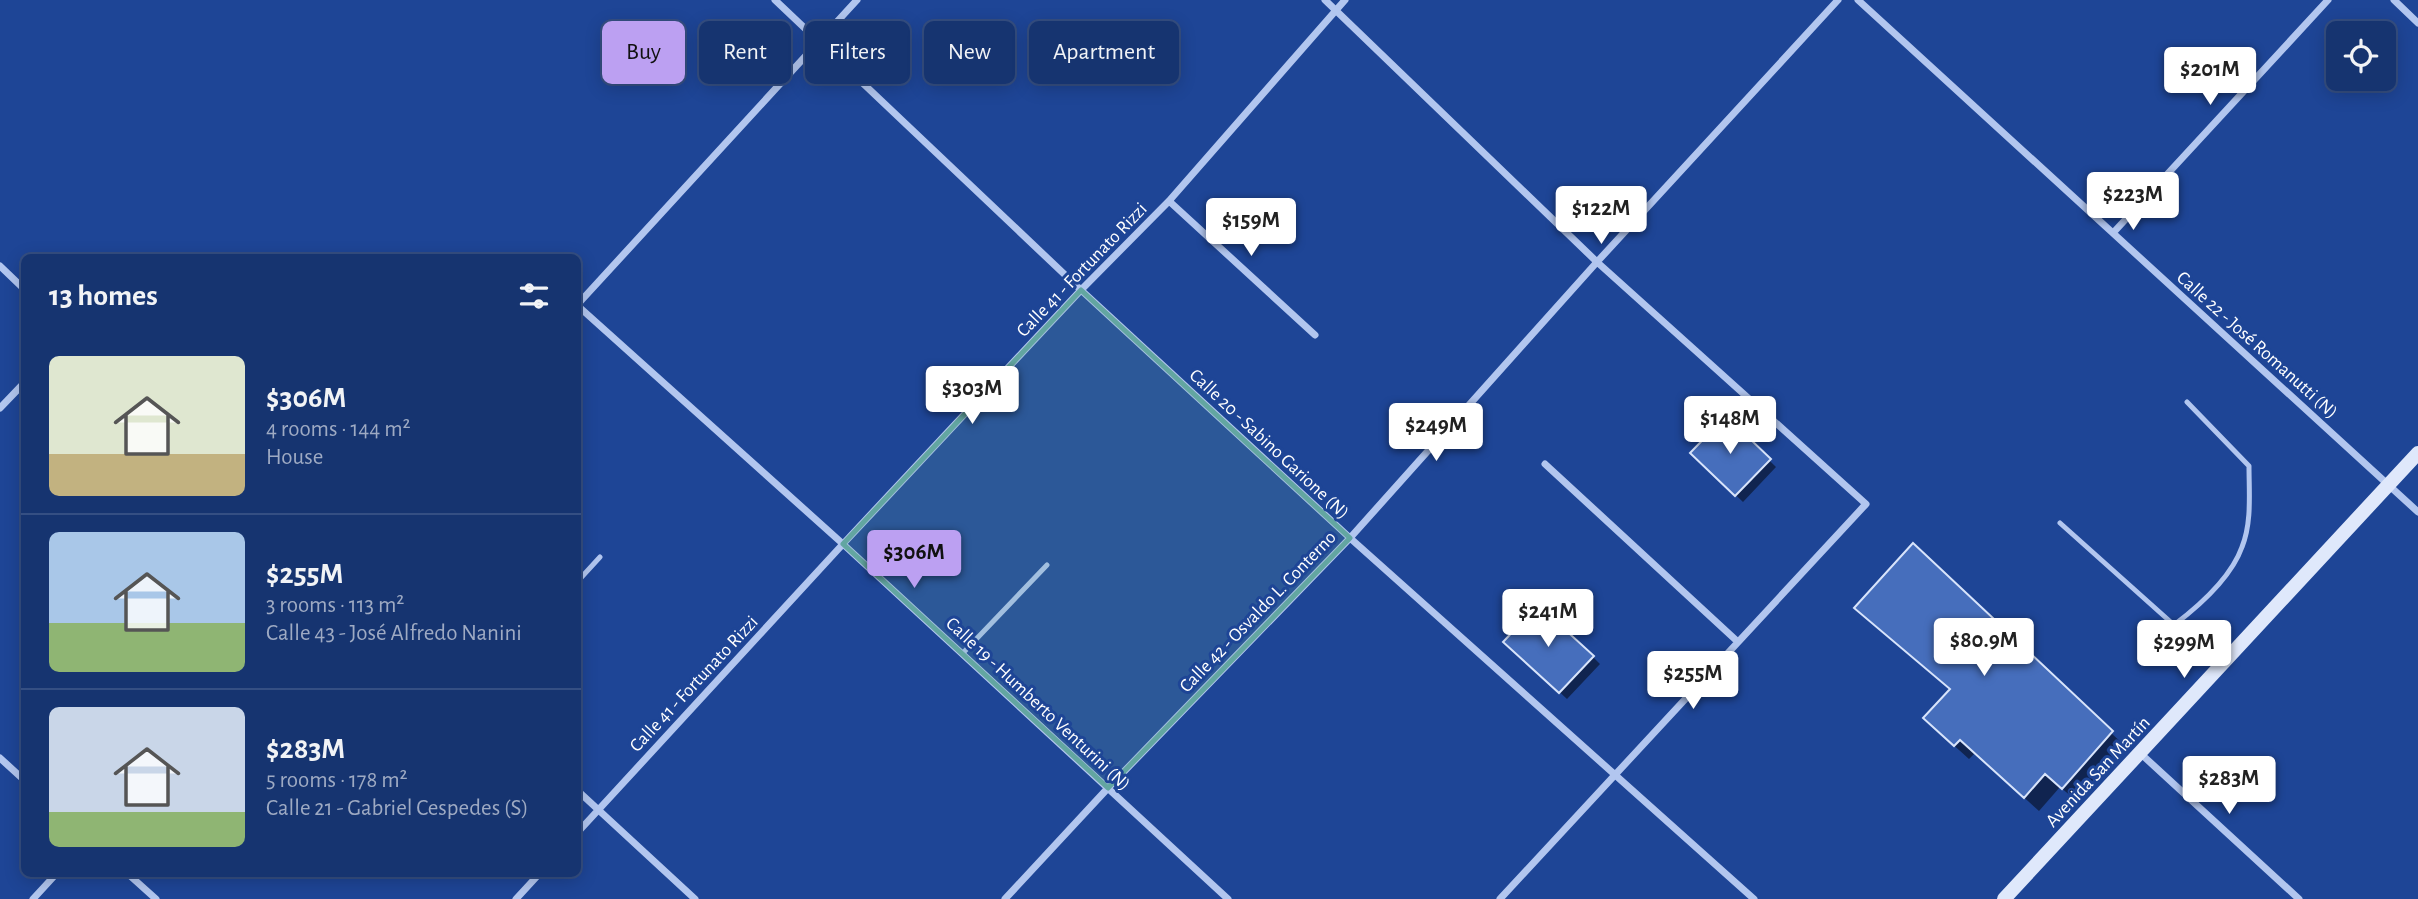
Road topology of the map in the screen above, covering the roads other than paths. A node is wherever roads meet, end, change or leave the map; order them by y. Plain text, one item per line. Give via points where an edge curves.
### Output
1 (775, 0) edge
2 (857, 0) edge
3 (1325, 0) edge
4 (1345, 0) edge
5 (1838, 0) edge
6 (1858, 0) edge
7 (2328, 0) edge
8 (2394, 0) edge
9 (1336, 10) junction
10 (837, 21) edge
11 (2418, 23) edge
12 (805, 29) edge
13 (805, 55) edge
14 (863, 84) edge
15 (1169, 201) junction
16 (2113, 233) junction
17 (1597, 262) junction
18 (0, 267) edge
19 (21, 286) edge
20 (1081, 290) junction
21 (581, 302) edge
22 (581, 308) edge
23 (1315, 335) dead end
24 (21, 386) edge
25 (2187, 402) dead end
26 (0, 408) edge
27 (2418, 453) edge
28 (1545, 464) dead end
29 (2389, 484) junction
30 (2418, 512) edge
31 (2060, 523) dead end
32 (1350, 538) junction
33 (843, 544) junction
34 (600, 557) dead end
35 (1046, 565) dead end
36 (581, 578) edge
37 (2174, 625) junction
38 (1738, 642) junction
39 (962, 654) junction
40 (2218, 668) junction
41 (2140, 753) junction
42 (0, 758) edge
43 (1614, 776) junction
44 (21, 777) edge
45 (1108, 788) junction
46 (581, 794) edge
47 (598, 810) junction
48 (581, 829) edge
49 (53, 877) edge
50 (131, 877) edge
51 (536, 877) edge
52 (33, 899) edge
53 (156, 899) edge
54 (516, 899) edge
55 (695, 899) edge
56 (1006, 899) edge
57 (1228, 899) edge
58 (1500, 899) edge
59 (1754, 899) edge
60 (2004, 899) edge
61 (2299, 899) edge

1 - 12 street, Calle 20 - Sabino Garione (N)
2 - 10 street
3 - 9 street
4 - 9 street, Calle 41 - Fortunato Rizzi
5 - 17 street, Calle 42 - Osvaldo L. Conterno
6 - 16 street, Calle 22 - José Romanutti (N)
7 - 16 street
8 - 11 street
9 - 15 street, Calle 41 - Fortunato Rizzi
9 - 17 street
13 - 21 street
14 - 20 street, Calle 20 - Sabino Garione (N)
15 - 20 street, Calle 41 - Fortunato Rizzi
15 - 23 street
16 - 29 street, Calle 22 - José Romanutti (N)
17 - 32 street, Calle 42 - Osvaldo L. Conterno
17 - 38 street via 1866,504
18 - 19 street
20 - 32 street, Calle 20 - Sabino Garione (N)
20 - 33 street, Calle 41 - Fortunato Rizzi
22 - 33 street, Calle 19 - Humberto Venturini (N)
24 - 26 street
25 - 37 lane via 2249,466 2250,502 2236,559 2217,585
27 - 29 main road, Avenida San Martín
28 - 38 street
29 - 30 street, Calle 22 - José Romanutti (N)
29 - 40 main road, Avenida San Martín
31 - 37 lane
32 - 43 street, Calle 20 - Sabino Garione (N)
32 - 45 street, Calle 42 - Osvaldo L. Conterno
33 - 39 street, Calle 19 - Humberto Venturini (N)
33 - 47 street, Calle 41 - Fortunato Rizzi
34 - 36 lane
35 - 39 lane
37 - 40 lane
38 - 43 street
39 - 45 street, Calle 19 - Humberto Venturini (N)
40 - 41 main road, Avenida San Martín
41 - 60 main road, Avenida San Martín
41 - 61 street
42 - 44 street
43 - 58 street
43 - 59 street, Calle 20 - Sabino Garione (N)
45 - 56 street, Calle 42 - Osvaldo L. Conterno
45 - 57 street, Calle 19 - Humberto Venturini (N)
46 - 47 street
47 - 48 street, Calle 41 - Fortunato Rizzi
47 - 55 street
49 - 52 street
50 - 53 street
51 - 54 street

